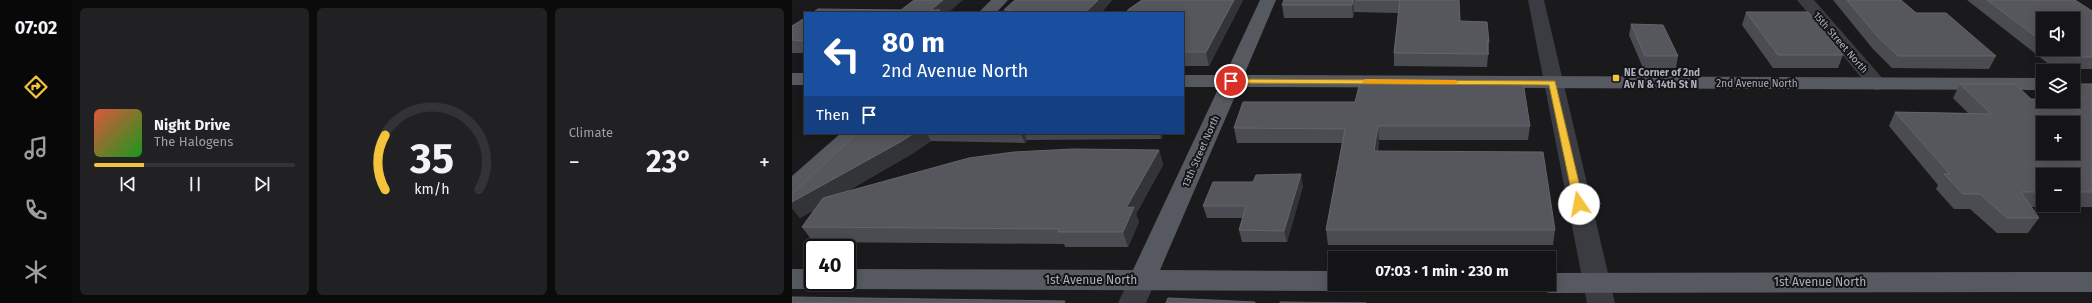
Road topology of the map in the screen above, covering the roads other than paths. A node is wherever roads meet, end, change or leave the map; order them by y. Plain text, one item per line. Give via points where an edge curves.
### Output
1 (1000, 0) edge
2 (1268, 0) edge
3 (1536, 0) edge
4 (1805, 0) edge
5 (987, 12) edge
6 (792, 79) edge
7 (804, 79) edge
8 (1184, 81) edge
9 (1231, 81) junction
10 (1552, 82) junction
11 (1877, 84) junction
12 (2036, 84) edge
13 (853, 134) edge
14 (792, 189) edge
15 (792, 279) edge
16 (804, 279) edge
17 (856, 279) edge
18 (1328, 281) edge
19 (2092, 282) edge
20 (1556, 284) edge
21 (1137, 291) edge
22 (1599, 293) edge

1 - 5 main road
2 - 9 main road, 13th Street North
3 - 10 street
4 - 11 street, 15th Street North
6 - 7 main road
8 - 9 main road, 2nd Avenue North
9 - 10 main road, 2nd Avenue North
9 - 21 main road, 13th Street North
10 - 11 main road, 2nd Avenue North
10 - 22 street
11 - 12 main road, 2nd Avenue North
13 - 14 main road
15 - 16 main road
17 - 21 main road, 1st Avenue North
18 - 21 main road, 1st Avenue North
19 - 22 main road, 1st Avenue North
20 - 22 main road, 1st Avenue North

